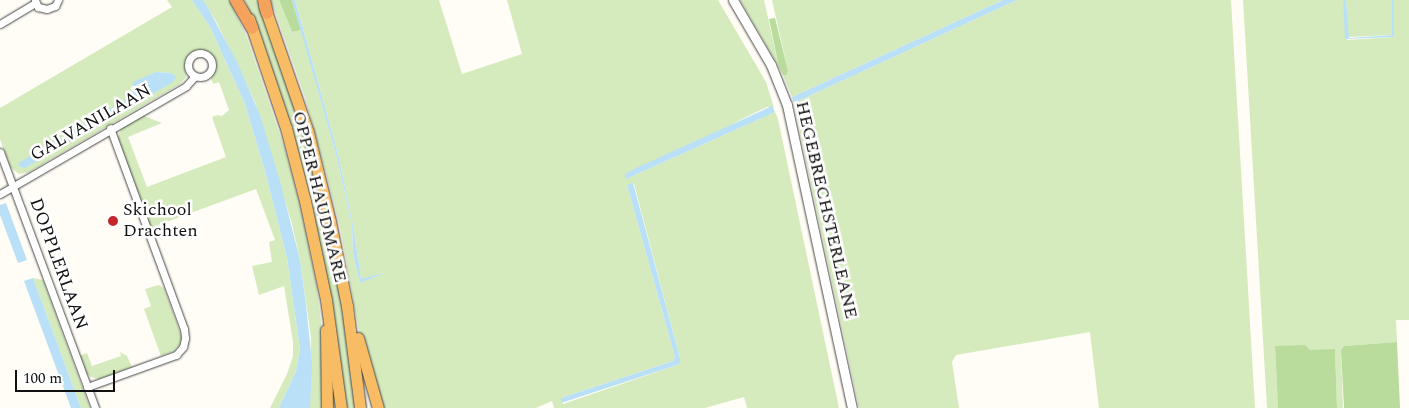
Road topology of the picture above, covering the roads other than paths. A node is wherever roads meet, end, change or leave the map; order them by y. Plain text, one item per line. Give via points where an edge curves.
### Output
1 (58, 0) edge
2 (236, 0) edge
3 (241, 0) edge
4 (733, 0) edge
5 (35, 2) edge
6 (264, 4) edge
7 (0, 24) edge
8 (252, 28) junction
9 (195, 76) dead end
10 (110, 128) junction
11 (0, 152) edge
12 (13, 186) junction
13 (0, 194) edge
14 (355, 339) junction
15 (330, 345) junction
16 (88, 387) junction
17 (95, 408) edge
18 (327, 408) edge
19 (341, 408) edge
20 (360, 408) edge
21 (378, 408) edge
22 (852, 408) edge

1 - 5 street via 46,9
2 - 8 highway
3 - 8 highway, OPPER HAUDMARE
4 - 22 street, HEGEBRECHSTERLEANE via 771,64 787,105
5 - 7 street
6 - 14 highway, OPPER HAUDMARE via 308,132
8 - 15 highway, OPPER HAUDMARE via 286,128 315,239
9 - 10 street, GALVANILAAN via 186,86
10 - 12 street, GALVANILAAN
10 - 16 street via 185,338 176,355
11 - 12 street, DOPPLERLAAN
12 - 13 street, GALVANILAAN
12 - 16 street, DOPPLERLAAN
14 - 20 highway, OPPER HAUDMARE
14 - 21 highway
15 - 18 highway
15 - 19 highway
16 - 17 street, DOPPLERLAAN

